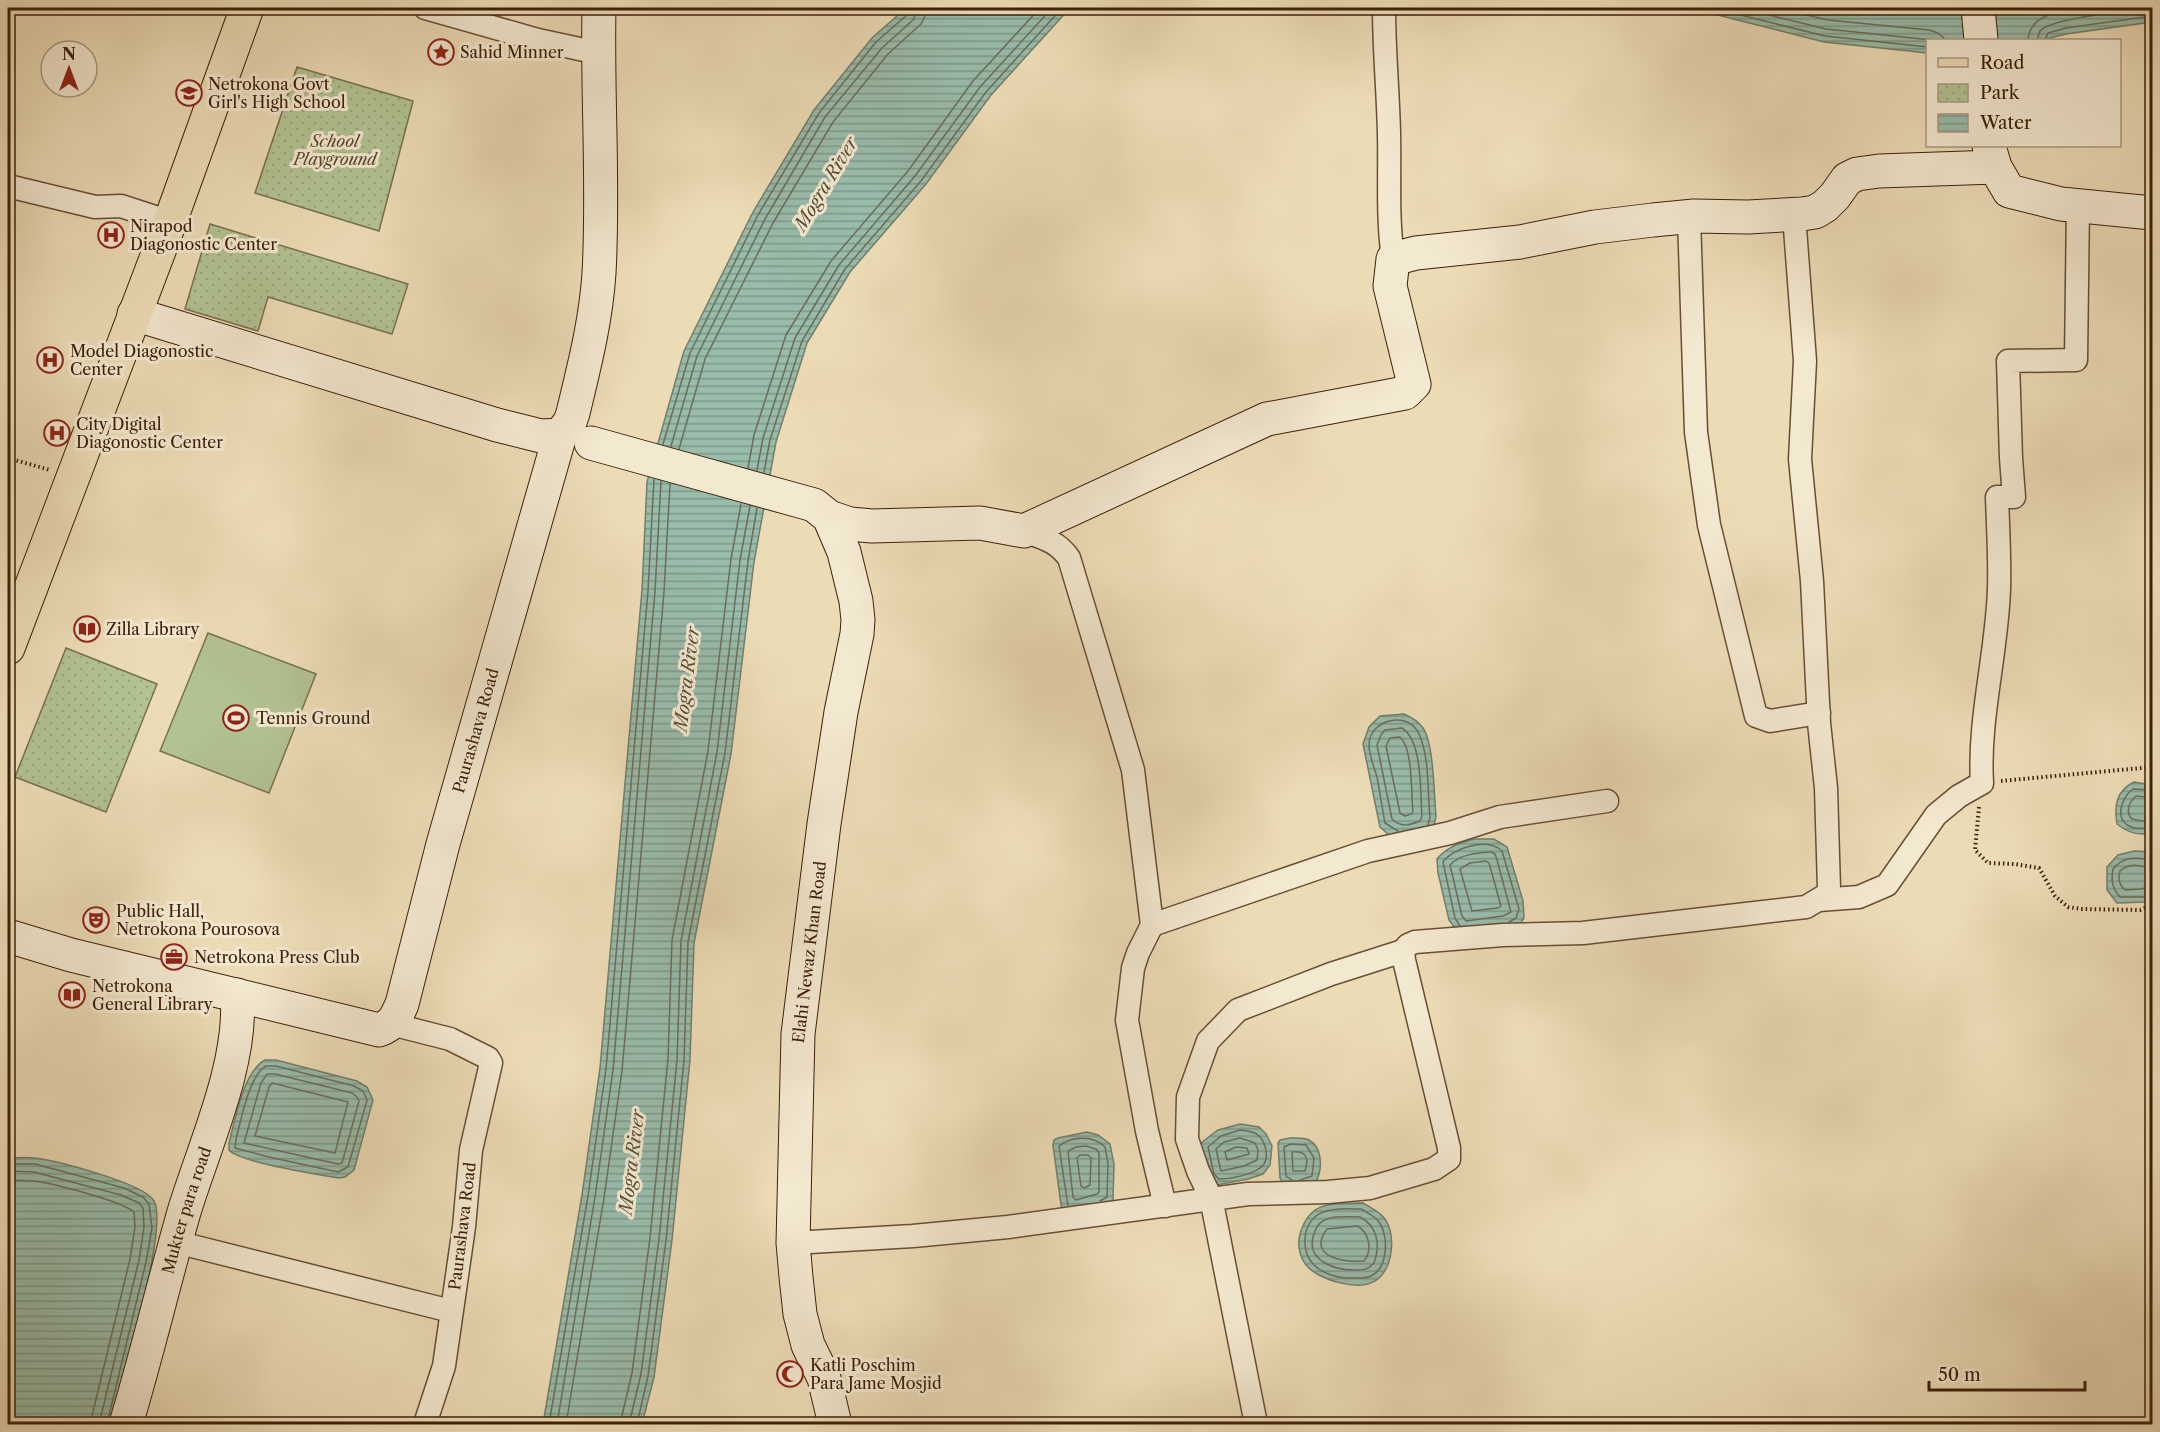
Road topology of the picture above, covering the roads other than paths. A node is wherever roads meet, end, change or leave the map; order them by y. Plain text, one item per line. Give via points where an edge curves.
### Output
1 (247, 8) edge
2 (425, 8) edge
3 (599, 8) edge
4 (1384, 8) edge
5 (1978, 8) edge
6 (1981, 39) edge
7 (598, 54) junction
8 (1992, 156) edge
9 (8, 186) edge
10 (2078, 205) junction
11 (2152, 213) edge
12 (1794, 215) junction
13 (1689, 217) junction
14 (170, 222) junction
15 (1393, 259) junction
16 (134, 314) junction
17 (575, 439) junction
18 (829, 517) junction
19 (1024, 531) junction
20 (8, 644) edge
21 (1819, 713) junction
22 (1607, 801) dead end
23 (1819, 900) junction
24 (1152, 925) junction
25 (8, 936) edge
26 (1403, 951) junction
27 (237, 995) junction
28 (391, 1024) junction
29 (1211, 1198) junction
30 (1165, 1206) junction
31 (176, 1242) junction
32 (793, 1244) junction
33 (451, 1311) junction
34 (126, 1425) edge
35 (425, 1425) edge
36 (835, 1425) edge
37 (1256, 1425) edge

1 - 14 main road
2 - 7 street
3 - 7 street, Paurashava Road
4 - 15 street
5 - 6 street
7 - 17 street, Paurashava Road via 599,273 570,422
8 - 10 street via 2009,191
8 - 12 street via 1857,174 1846,179 1825,206
9 - 14 street via 95,207 122,206
10 - 11 street
10 - 23 street via 2076,360 2008,362 2014,496 1997,497 1999,590 1982,783 1935,815 1887,885 1860,897
12 - 13 street
12 - 21 street via 1805,361 1800,459
13 - 15 street via 1595,227 1520,242
13 - 21 street via 1696,432 1709,525 1756,716 1770,721
14 - 16 main road
15 - 19 street via 1390,286 1414,384 1405,393 1267,419
16 - 17 street via 497,425 541,436
16 - 20 main road
17 - 18 street via 798,500 814,505
17 - 28 street, Paurashava Road via 443,844 402,1004
18 - 19 street via 872,526 980,523
18 - 32 street, Elahi Newaz Khan Road via 844,552 858,620 824,824 798,1034
19 - 24 street via 1051,540 1069,558 1132,770
21 - 23 street via 1829,879 1829,889
22 - 24 street via 1500,817 1368,851
23 - 26 street via 1806,907 1583,933 1415,942
24 - 30 street via 1132,968 1126,1020
25 - 27 street, Paurashava Road
26 - 29 street via 1238,1010 1208,1041 1188,1097 1187,1139
26 - 29 street via 1447,1134 1450,1155 1446,1162 1434,1170 1370,1188
27 - 28 street, Paurashava Road via 379,1030
27 - 31 street, Mukter para road via 239,1014 229,1072
28 - 33 street, Paurashava Road via 450,1039 491,1063 471,1150
29 - 30 street
29 - 37 street
30 - 32 street via 1008,1227
31 - 33 street
31 - 34 street, Mukter para road
32 - 36 street, Elahi Newaz Khan Road via 800,1314 808,1345 824,1378
33 - 35 street, Paurashava Road via 444,1366

